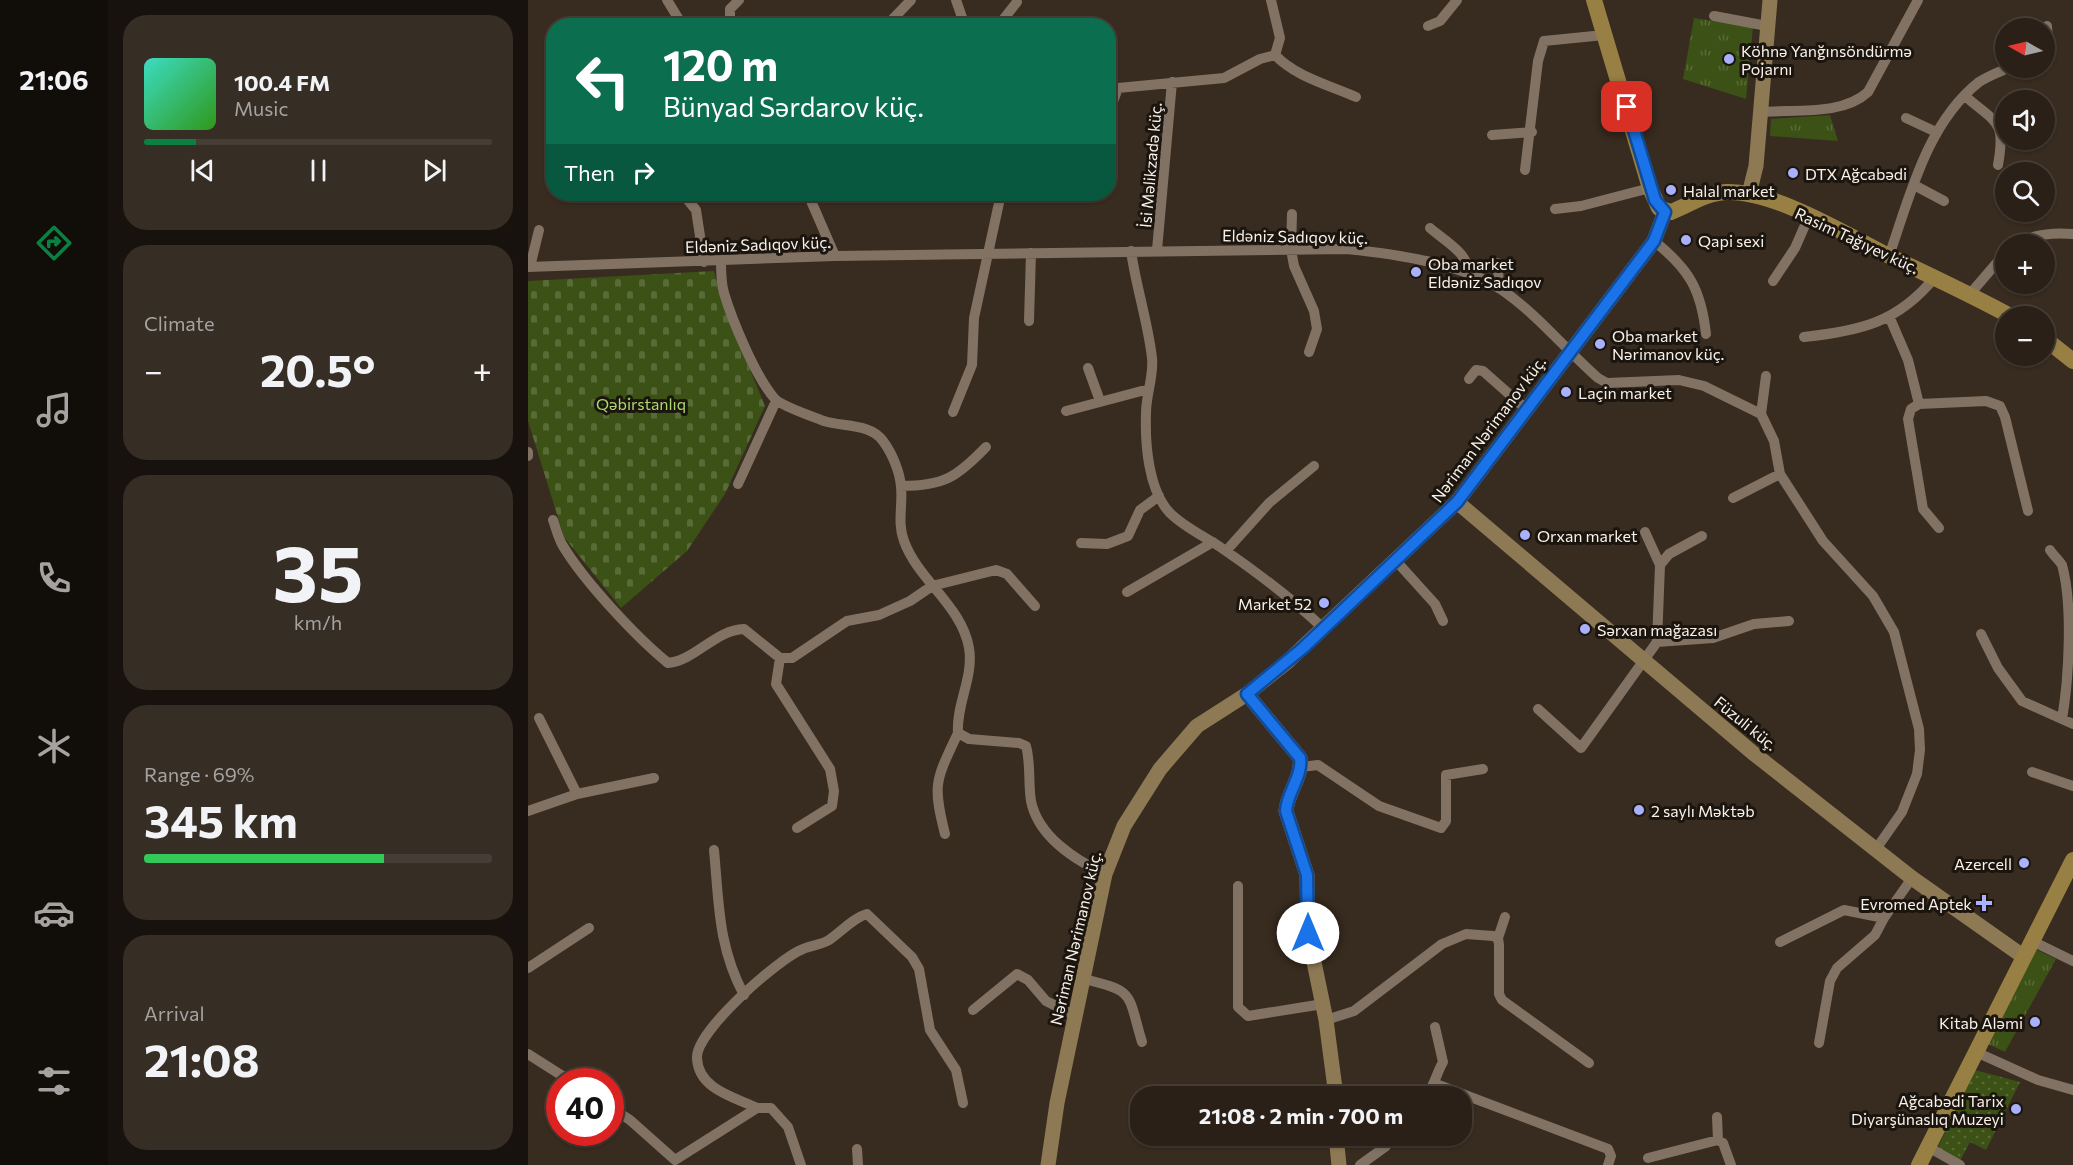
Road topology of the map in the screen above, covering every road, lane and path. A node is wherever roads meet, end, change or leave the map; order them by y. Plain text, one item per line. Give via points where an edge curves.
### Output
1 (667, 0) edge
2 (911, 0) edge
3 (956, 0) edge
4 (1272, 0) edge
5 (1457, 0) edge
6 (1594, 0) edge
7 (1770, 0) edge
8 (736, 1) edge
9 (1017, 2) dead end
10 (1911, 2) edge
11 (1714, 16) dead end
12 (678, 18) edge
13 (731, 18) edge
14 (894, 18) edge
15 (962, 18) edge
16 (1004, 18) edge
17 (1428, 26) dead end
18 (1767, 26) junction
19 (1604, 34) junction
20 (1275, 56) junction
21 (1995, 74) edge
22 (1172, 82) junction
23 (1641, 88) dead end
24 (1116, 93) edge
25 (1965, 96) junction
26 (1356, 97) dead end
27 (1627, 107) junction
28 (1761, 112) junction
29 (1906, 117) dead end
30 (1532, 132) junction
31 (1936, 132) junction
32 (1492, 135) dead end
33 (1999, 162) edge
34 (1525, 170) dead end
35 (1914, 185) junction
36 (1650, 188) junction
37 (1749, 194) junction
38 (689, 201) edge
39 (811, 201) edge
40 (998, 201) edge
41 (1944, 201) dead end
42 (1555, 209) dead end
43 (1665, 212) junction
44 (1292, 214) dead end
45 (1809, 216) junction
46 (1430, 228) dead end
47 (539, 230) dead end
48 (2043, 234) edge
49 (2073, 234) edge
50 (1654, 241) junction
51 (1291, 249) junction
52 (1157, 250) junction
53 (1131, 251) junction
54 (990, 253) junction
55 (1031, 253) junction
56 (835, 256) junction
57 (1889, 256) junction
58 (721, 261) junction
59 (704, 262) junction
60 (1497, 263) dead end
61 (1995, 265) edge
62 (529, 267) edge
63 (1469, 275) junction
64 (1935, 277) junction
65 (1773, 282) dead end
66 (1500, 289) junction
67 (1970, 294) junction
68 (1995, 308) edge
69 (1890, 316) junction
70 (1029, 321) dead end
71 (1706, 333) dead end
72 (1804, 337) dead end
73 (2055, 346) edge
74 (1309, 352) dead end
75 (1569, 352) junction
76 (2073, 360) edge
77 (1089, 368) dead end
78 (1767, 376) dead end
79 (1469, 379) dead end
80 (1149, 389) junction
81 (776, 401) junction
82 (1100, 401) junction
83 (1919, 404) junction
84 (1526, 409) junction
85 (1066, 411) dead end
86 (953, 412) dead end
87 (1761, 414) junction
88 (986, 447) dead end
89 (1314, 466) dead end
90 (1780, 474) junction
91 (738, 484) dead end
92 (901, 486) junction
93 (1160, 496) junction
94 (1733, 498) dead end
95 (1457, 502) junction
96 (2028, 511) dead end
97 (553, 520) dead end
98 (1939, 528) dead end
99 (1645, 532) dead end
100 (1702, 536) dead end
101 (1212, 542) junction
102 (1081, 543) dead end
103 (2050, 550) dead end
104 (1226, 551) junction
105 (1397, 562) junction
106 (1660, 565) junction
107 (932, 586) junction
108 (1127, 592) dead end
109 (1035, 606) dead end
110 (1443, 621) dead end
111 (1790, 621) dead end
112 (1323, 628) junction
113 (1981, 634) dead end
114 (1657, 642) junction
115 (780, 658) junction
116 (1642, 661) junction
117 (1247, 694) junction
118 (1538, 709) dead end
119 (538, 718) dead end
120 (2068, 722) edge
121 (958, 733) junction
122 (1301, 767) junction
123 (1483, 769) dead end
124 (2032, 772) dead end
125 (654, 778) dead end
126 (2073, 786) edge
127 (577, 794) junction
128 (528, 811) edge
129 (797, 828) dead end
130 (945, 834) dead end
131 (1876, 849) junction
132 (714, 850) dead end
133 (2073, 860) edge
134 (1105, 874) junction
135 (1912, 878) junction
136 (1238, 886) dead end
137 (1504, 916) dead end
138 (1884, 918) junction
139 (590, 928) dead end
140 (1498, 938) junction
141 (2032, 941) junction
142 (1780, 942) dead end
143 (2024, 957) junction
144 (2073, 961) edge
145 (528, 968) edge
146 (1084, 979) junction
147 (744, 995) junction
148 (1323, 1004) junction
149 (973, 1010) dead end
150 (1076, 1016) junction
151 (1326, 1020) junction
152 (1435, 1028) dead end
153 (1142, 1042) dead end
154 (1819, 1043) dead end
155 (1976, 1052) junction
156 (528, 1054) edge
157 (1589, 1063) dead end
158 (550, 1068) edge
159 (1436, 1084) joint
160 (1335, 1086) edge
161 (2073, 1090) edge
162 (963, 1103) dead end
163 (757, 1108) junction
164 (624, 1116) edge
165 (1717, 1117) dead end
166 (1718, 1140) junction
167 (1337, 1146) edge
168 (1385, 1146) edge
169 (1928, 1147) junction
170 (857, 1149) dead end
171 (1648, 1158) dead end
172 (673, 1162) edge
173 (801, 1165) edge
174 (858, 1165) edge
175 (1048, 1165) edge
176 (1339, 1165) edge
177 (1360, 1165) edge
178 (1608, 1165) edge
179 (1731, 1165) edge
180 (1919, 1165) edge
181 (1960, 1165) edge

1 - 12 street
2 - 14 street
3 - 15 street
4 - 20 street via 1280,38
5 - 17 street via 1440,21
6 - 19 main road
7 - 18 street
8 - 13 street
9 - 16 street
10 - 28 street via 1868,92 1857,103
11 - 18 street
18 - 28 street
19 - 27 main road
19 - 30 street via 1544,41 1538,61
20 - 22 street, İsi Məlikzadə küç. via 1260,59 1224,78
20 - 26 street via 1291,68
21 - 25 street
22 - 24 street, İsi Məlikzadə küç. via 1118,88
22 - 52 street, İsi Məlikzadə küç.
23 - 27 street via 1639,101
25 - 31 street
25 - 33 street via 2000,127 2003,138
27 - 36 main road
28 - 37 street
29 - 31 street
30 - 32 street
30 - 34 street
31 - 35 street
35 - 41 street
35 - 57 street
36 - 42 street
36 - 43 main road
37 - 43 main road, Rasim Tağıyev küç. via 1717,193
37 - 45 main road, Rasim Tağıyev küç.
38 - 59 street via 696,210
39 - 56 street
40 - 54 street
43 - 50 street, Nəriman Nərimanov küç.
44 - 51 street
45 - 57 main road, Rasim Tağıyev küç.
45 - 65 street via 1795,248
46 - 63 street via 1469,262
47 - 62 street
48 - 49 street
50 - 71 street via 1688,273 1703,306
50 - 75 street, Nəriman Nərimanov küç.
51 - 52 street, Eldəniz Sadıqov küç.
51 - 63 street, Eldəniz Sadıqov küç. via 1391,253
51 - 74 street via 1317,329
52 - 53 street, Eldəniz Sadıqov küç.
53 - 55 street, Eldəniz Sadıqov küç.
53 - 80 street via 1152,362
54 - 55 street, Eldəniz Sadıqov küç.
54 - 56 street, Eldəniz Sadıqov küç.
54 - 86 street via 975,318 972,365
55 - 70 street
56 - 58 street, Eldəniz Sadıqov küç.
57 - 64 main road, Rasim Tağıyev küç.
58 - 59 street, Eldəniz Sadıqov küç.
58 - 81 street via 723,291 731,312 762,380
59 - 62 street, Eldəniz Sadıqov küç.
60 - 66 street
61 - 67 street
63 - 66 street, Eldəniz Sadıqov küç.
64 - 67 main road, Rasim Tağıyev küç.
64 - 69 street via 1918,298
66 - 75 street, Eldəniz Sadıqov küç.
67 - 68 main road, Rasim Tağıyev küç.
69 - 72 street via 1852,332
69 - 83 street via 1908,360
73 - 76 main road
75 - 84 street, Nəriman Nərimanov küç.
75 - 87 street, Eldəniz Sadıqov küç. via 1607,383 1679,380 1704,386
77 - 82 street
78 - 87 street
79 - 84 street via 1476,370 1483,371
80 - 82 street
80 - 93 street via 1147,439
81 - 91 street
81 - 92 street via 825,421 865,428 882,439
82 - 85 street
83 - 96 street via 1986,401 2000,406
83 - 98 street via 1911,409 1908,420 1918,494 1923,509
84 - 95 street, Nəriman Nərimanov küç.
87 - 90 street via 1774,441
88 - 92 street via 962,471 941,483
89 - 104 street via 1269,503
90 - 94 street
90 - 131 street via 1823,541 1873,597 1894,632 1902,656 1919,729 1917,774 1902,812
92 - 107 street via 903,538 912,559
93 - 101 street via 1180,522
93 - 102 street via 1140,510 1128,536 1107,544
95 - 105 street, Nəriman Nərimanov küç.
95 - 116 street, Füzuli küç.
97 - 115 street via 562,544 582,571 668,663 679,662 725,634 744,629
99 - 106 street
100 - 106 street via 1669,554
101 - 104 street
101 - 108 street
103 - 120 street via 2062,565 2070,599
104 - 112 street
105 - 110 street via 1435,604
105 - 112 street, Nəriman Nərimanov küç.
106 - 114 street
107 - 109 street via 996,570 1007,574
107 - 115 street via 879,615 847,621 792,658
107 - 121 street via 955,614 969,645 970,672
111 - 114 street via 1754,624 1713,638
112 - 117 street, Nəriman Nərimanov küç.
113 - 120 street via 1998,668 2022,701
114 - 116 street
115 - 129 street via 776,684 830,769 834,791 832,806
116 - 118 street via 1581,748
116 - 131 street, Füzuli küç.
117 - 122 street via 1296,751
117 - 134 street, Nəriman Nərimanov küç. via 1197,726 1177,746 1124,826
119 - 127 street
121 - 130 street via 936,785
121 - 134 street via 969,739 1026,746 1035,815 1068,852
122 - 123 street via 1318,765 1379,806 1441,828 1446,821 1446,775
122 - 148 street via 1286,811 1307,875 1308,933
124 - 126 street
125 - 127 street
127 - 128 street
131 - 135 street, Füzuli küç.
132 - 147 street via 721,937 730,969
133 - 141 main road
134 - 146 street, Nəriman Nərimanov küç.
135 - 138 street
135 - 143 street, Füzuli küç.
136 - 148 street via 1238,1007 1248,1016
137 - 140 street
138 - 142 street via 1844,910
138 - 154 street via 1875,935 1837,968 1830,981
139 - 145 street
140 - 151 street via 1466,934 1442,944 1354,1011
140 - 157 street via 1502,1000
141 - 143 main road
141 - 144 street
143 - 155 main road
146 - 150 street, Nəriman Nərimanov küç.
146 - 153 street via 1119,988 1128,996
147 - 162 street via 803,949 823,944 863,915 871,915 919,969 930,1030 956,1070
147 - 163 street via 710,1028 699,1045 697,1058 702,1076 712,1087
148 - 151 street
149 - 150 street via 1017,974 1028,980 1046,1001
150 - 175 street, Nəriman Nərimanov küç.
151 - 160 street
152 - 159 street via 1443,1062
155 - 161 street via 2038,1080
155 - 169 main road
156 - 158 street
159 - 178 street via 1608,1149
163 - 172 street
163 - 173 street via 771,1108 781,1117
164 - 172 street
165 - 166 street
166 - 171 street
166 - 179 street via 1723,1143
167 - 176 street
168 - 177 street
169 - 180 main road
169 - 181 street
170 - 174 street

